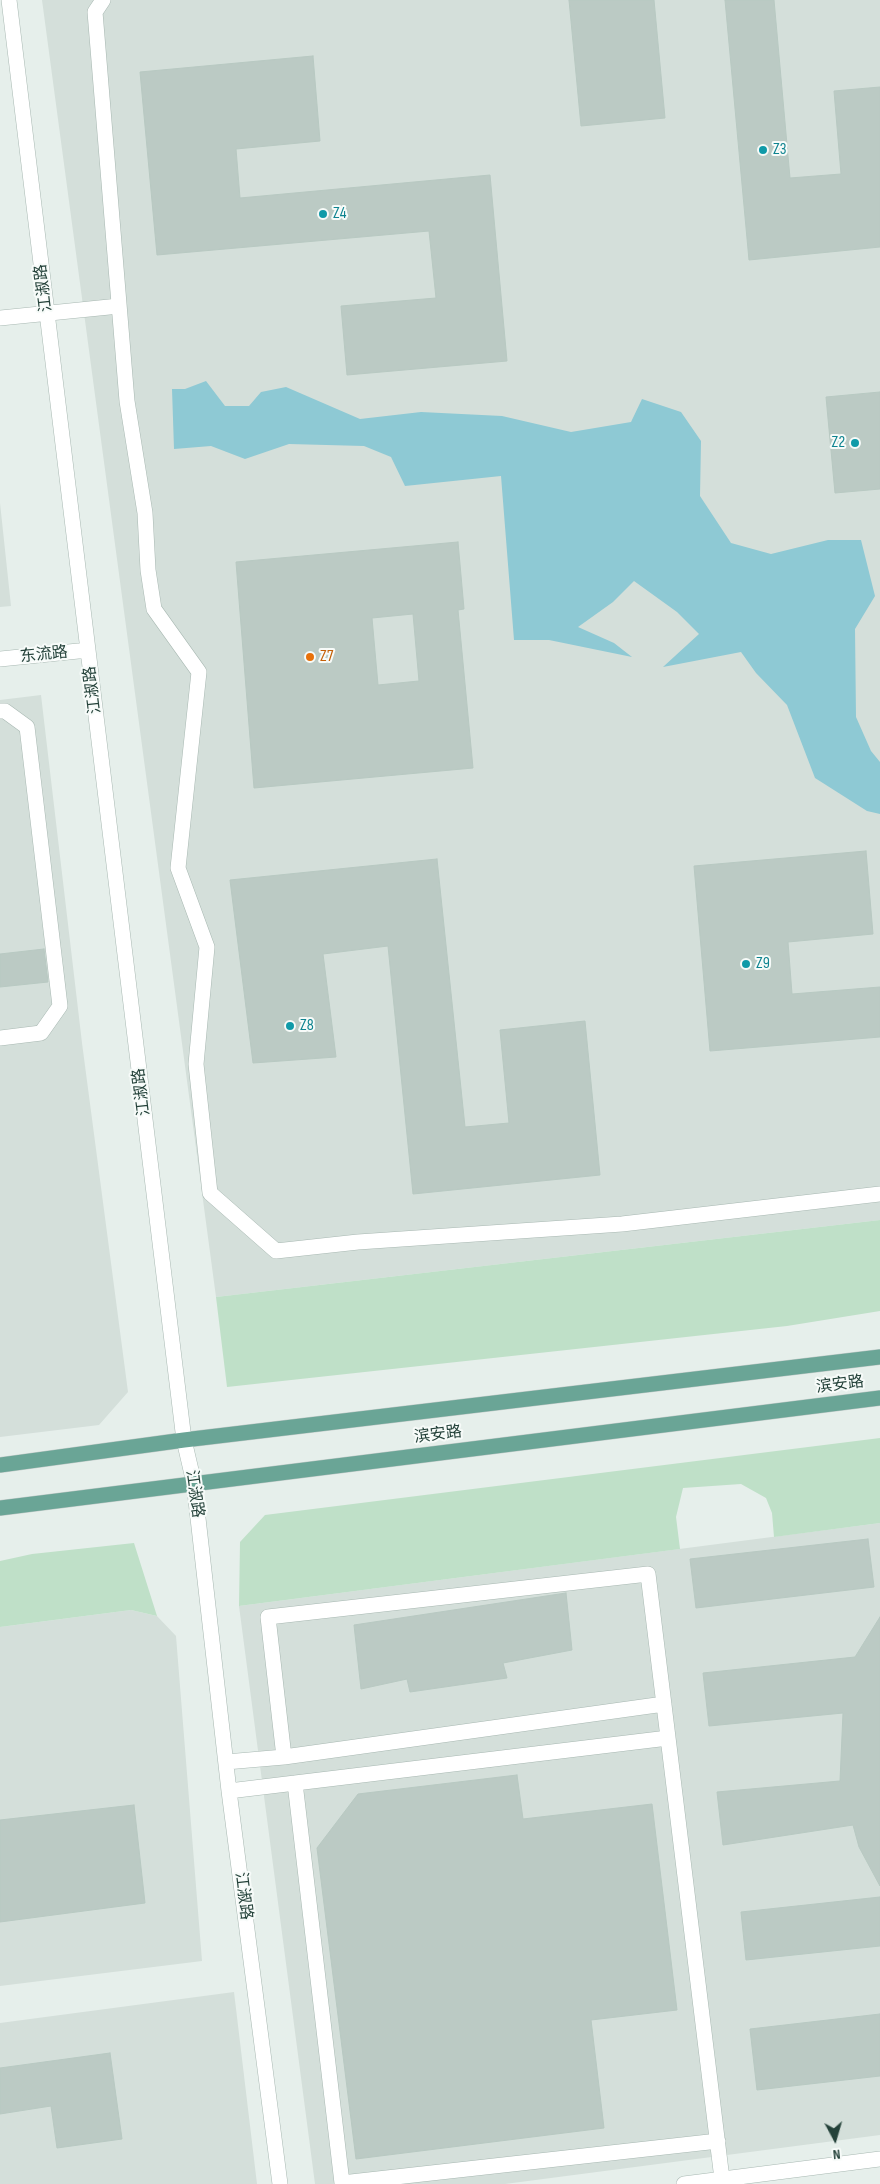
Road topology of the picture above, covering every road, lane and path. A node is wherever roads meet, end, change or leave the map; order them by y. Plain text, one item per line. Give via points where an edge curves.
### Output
1 (8, 0) edge
2 (103, 0) edge
3 (119, 306) junction
4 (47, 313) junction
5 (0, 318) edge
6 (88, 650) junction
7 (0, 660) edge
8 (0, 711) edge
9 (0, 1038) edge
10 (880, 1194) edge
11 (880, 1357) edge
12 (880, 1398) edge
13 (184, 1440) junction
14 (0, 1465) edge
15 (194, 1483) junction
16 (0, 1508) edge
17 (664, 1704) junction
18 (668, 1738) junction
19 (284, 1758) junction
20 (226, 1762) junction
21 (294, 1783) junction
22 (229, 1791) junction
23 (718, 2141) junction
24 (880, 2159) edge
25 (722, 2179) junction
26 (280, 2184) edge
27 (684, 2184) edge

1 - 4 street, 江淑路
2 - 3 street via 95,12
3 - 4 street
3 - 10 street via 127,401 145,513 154,609 199,672 178,868 207,947 196,1064 210,1193 276,1251 358,1242 622,1224
4 - 5 street
4 - 6 street, 江淑路
6 - 7 street, 东流路
6 - 13 street, 江淑路
8 - 9 street via 5,711 27,727 60,1006 41,1033
11 - 13 main road, 滨安路
12 - 15 main road, 滨安路
13 - 14 main road, 滨安路
13 - 15 street, 江淑路
15 - 16 main road, 滨安路
15 - 20 street, 江淑路
17 - 18 street
17 - 19 street
17 - 19 street via 648,1574 268,1617
18 - 21 street
18 - 23 street
19 - 20 street
20 - 22 street, 江淑路
21 - 22 street
21 - 23 street via 342,2183
22 - 26 street, 江淑路
23 - 25 street
24 - 25 street
25 - 27 street

